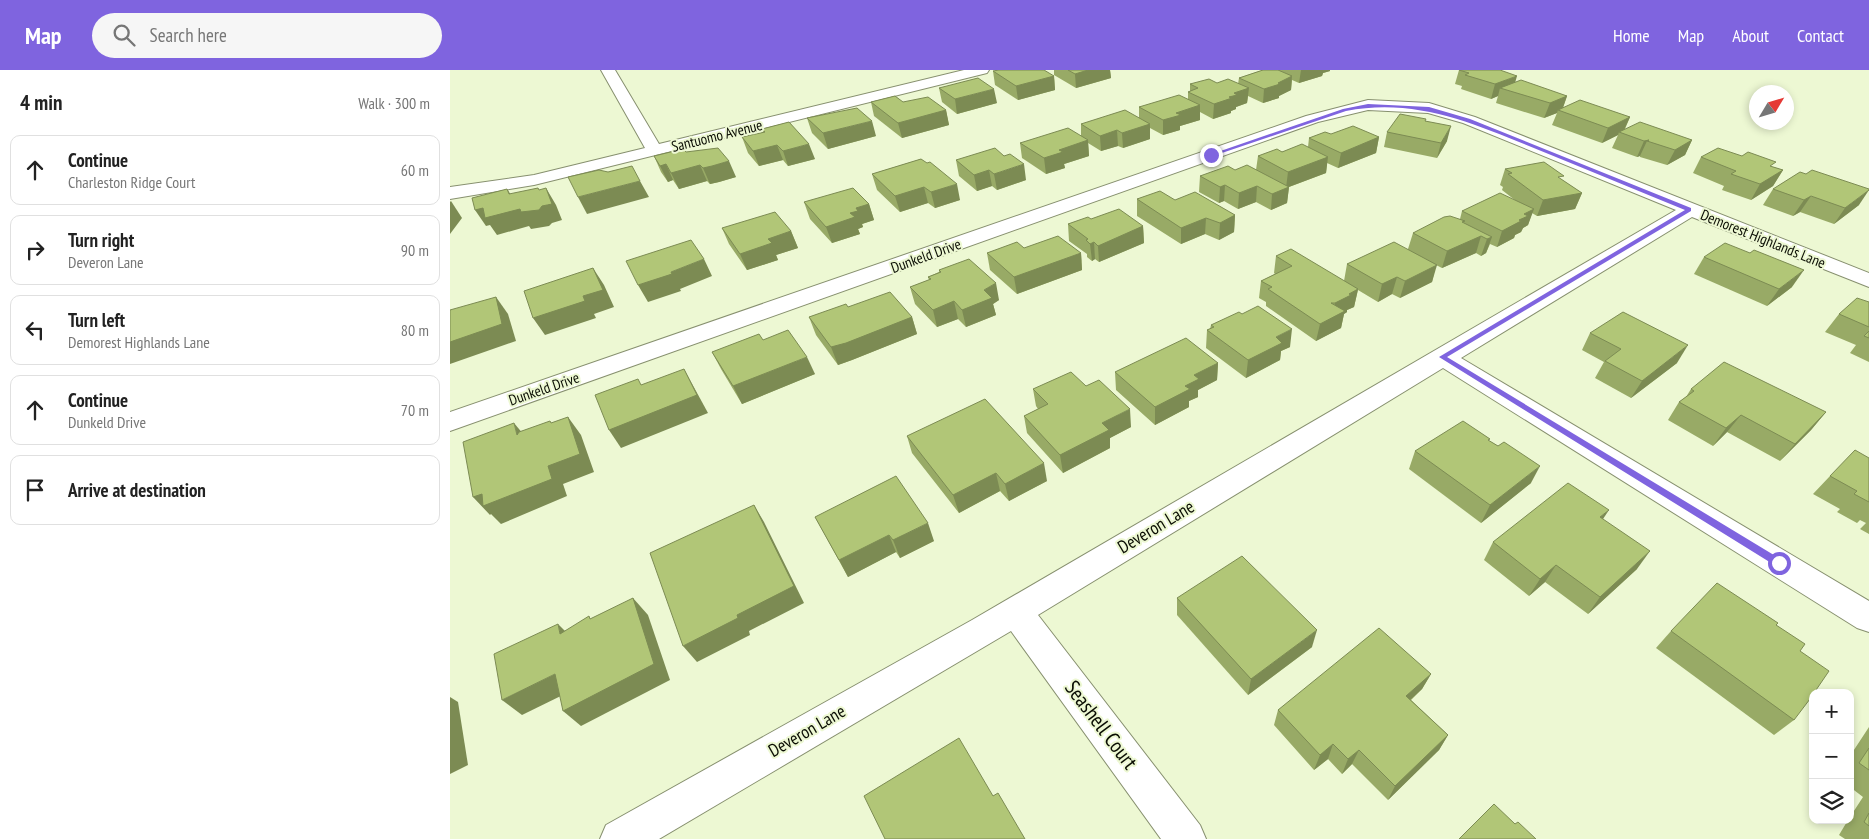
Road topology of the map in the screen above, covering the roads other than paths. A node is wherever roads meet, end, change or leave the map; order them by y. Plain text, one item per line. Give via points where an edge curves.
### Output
1 (608, 70) edge
2 (982, 70) edge
3 (1405, 106) joint
4 (656, 151) junction
5 (450, 193) edge
6 (1690, 210) junction
7 (1869, 281) edge
8 (1442, 357) junction
9 (450, 422) edge
10 (1016, 611) junction
11 (1869, 618) edge
12 (620, 839) edge
13 (1186, 839) edge

1 - 4 street
2 - 4 street, Santuomo Avenue
3 - 6 street, Demorest Highlands Lane via 1429,108 1469,120
3 - 9 street, Dunkeld Drive via 1368,105 1312,119
4 - 5 street, Santuomo Avenue via 534,180
6 - 7 street, Demorest Highlands Lane
6 - 8 street, Deveron Lane
8 - 10 street, Deveron Lane
8 - 11 street
10 - 12 street, Deveron Lane
10 - 13 street, Seashell Court

